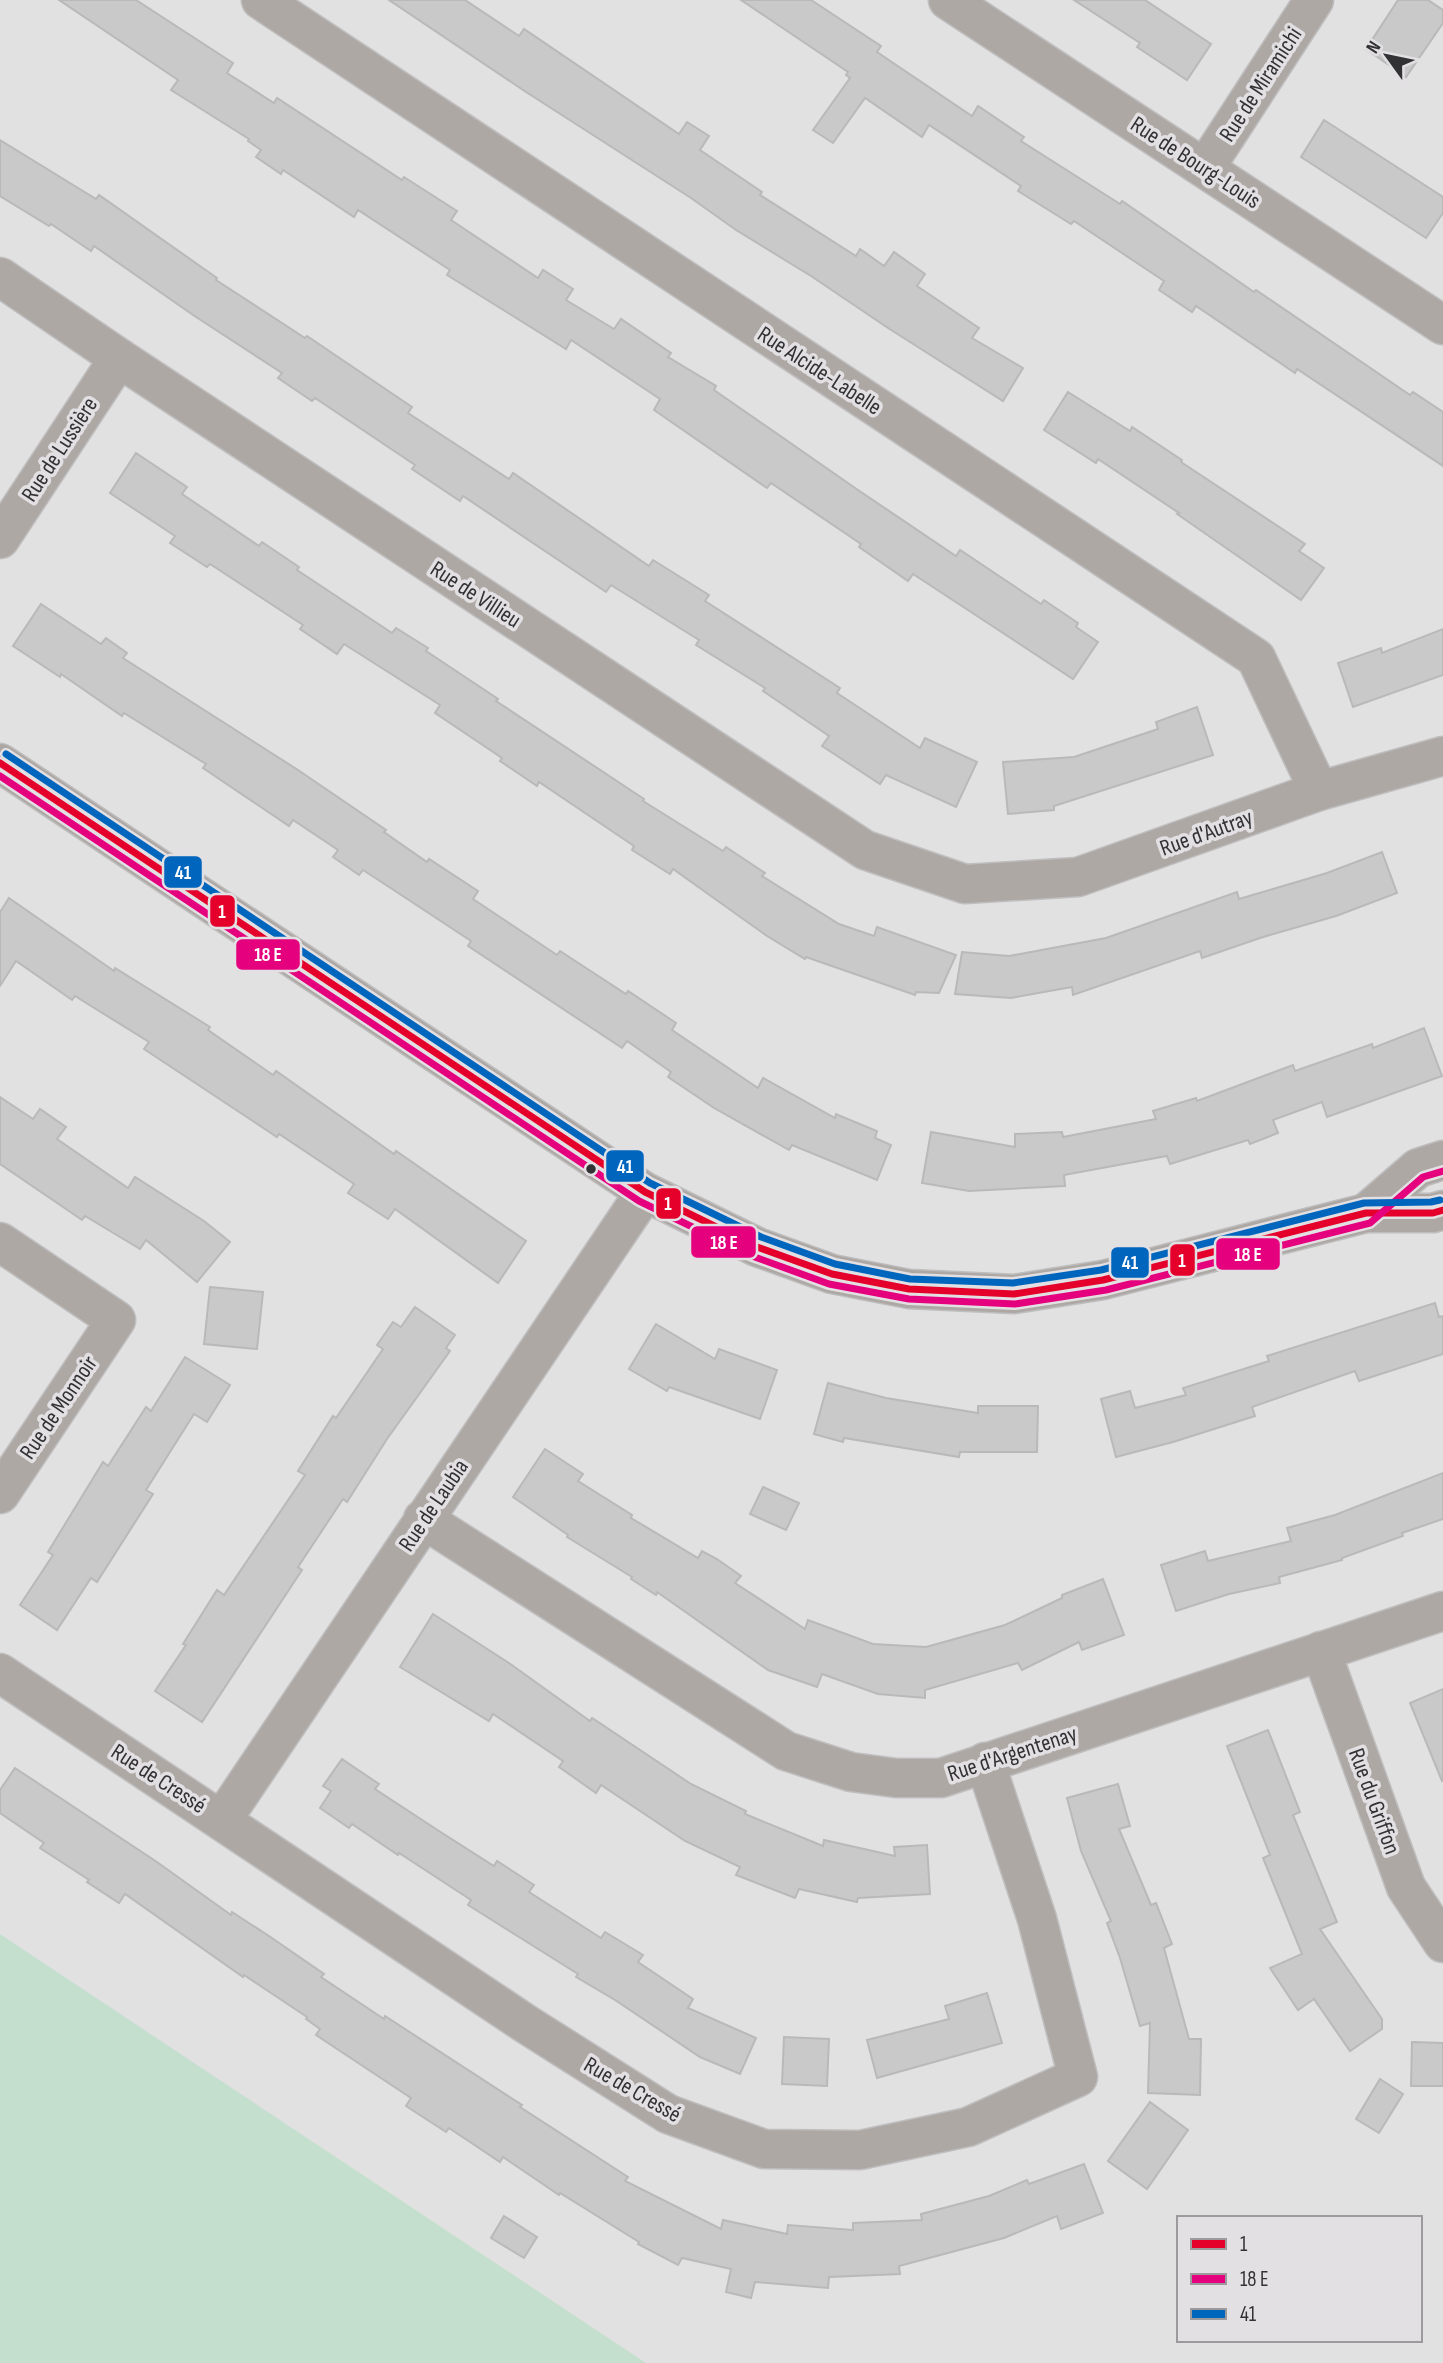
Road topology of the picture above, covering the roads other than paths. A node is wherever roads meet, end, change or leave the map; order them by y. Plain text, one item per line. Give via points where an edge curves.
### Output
1 (261, 0) edge
2 (948, 0) edge
3 (1314, 0) edge
4 (1205, 168) junction
5 (0, 277) edge
6 (1443, 325) edge
7 (119, 358) junction
8 (0, 539) edge
9 (1443, 756) edge
10 (0, 763) edge
11 (1319, 791) junction
12 (965, 884) joint
13 (1443, 1160) edge
14 (645, 1192) junction
15 (1443, 1210) edge
16 (1366, 1213) junction
17 (0, 1242) edge
18 (0, 1494) edge
19 (423, 1519) junction
20 (1443, 1611) edge
21 (1321, 1651) junction
22 (0, 1673) edge
23 (985, 1762) junction
24 (222, 1820) junction
25 (1443, 1943) edge

1 - 11 street, Rue Alcide-Labelle via 1256,658
2 - 4 street, Rue de Bourg-Louis
3 - 4 street, Rue de Miramichi
4 - 6 street, Rue de Bourg-Louis
5 - 7 street, Rue de Villieu
7 - 8 street, Rue de Lussière
7 - 12 street, Rue de Villieu via 865,850
9 - 11 street, Rue d'Autray
10 - 14 street
11 - 12 street, Rue d'Autray via 1079,877
13 - 16 street via 1418,1168
14 - 16 street via 757,1247 832,1274 909,1289 1014,1294 1103,1280
14 - 19 street, Rue de Laubia
15 - 16 street
17 - 18 street, Rue de Monnoir via 116,1320
19 - 23 street, Rue d'Argentenay via 786,1751 851,1772 896,1778 941,1778
19 - 24 street, Rue de Laubia
20 - 21 street, Rue d'Argentenay
21 - 23 street, Rue d'Argentenay
21 - 25 street, Rue du Griffon via 1406,1887
22 - 24 street, Rue de Cressé
23 - 24 street, Rue de Cressé via 1037,1919 1077,2077 968,2127 860,2150 764,2149 668,2114

